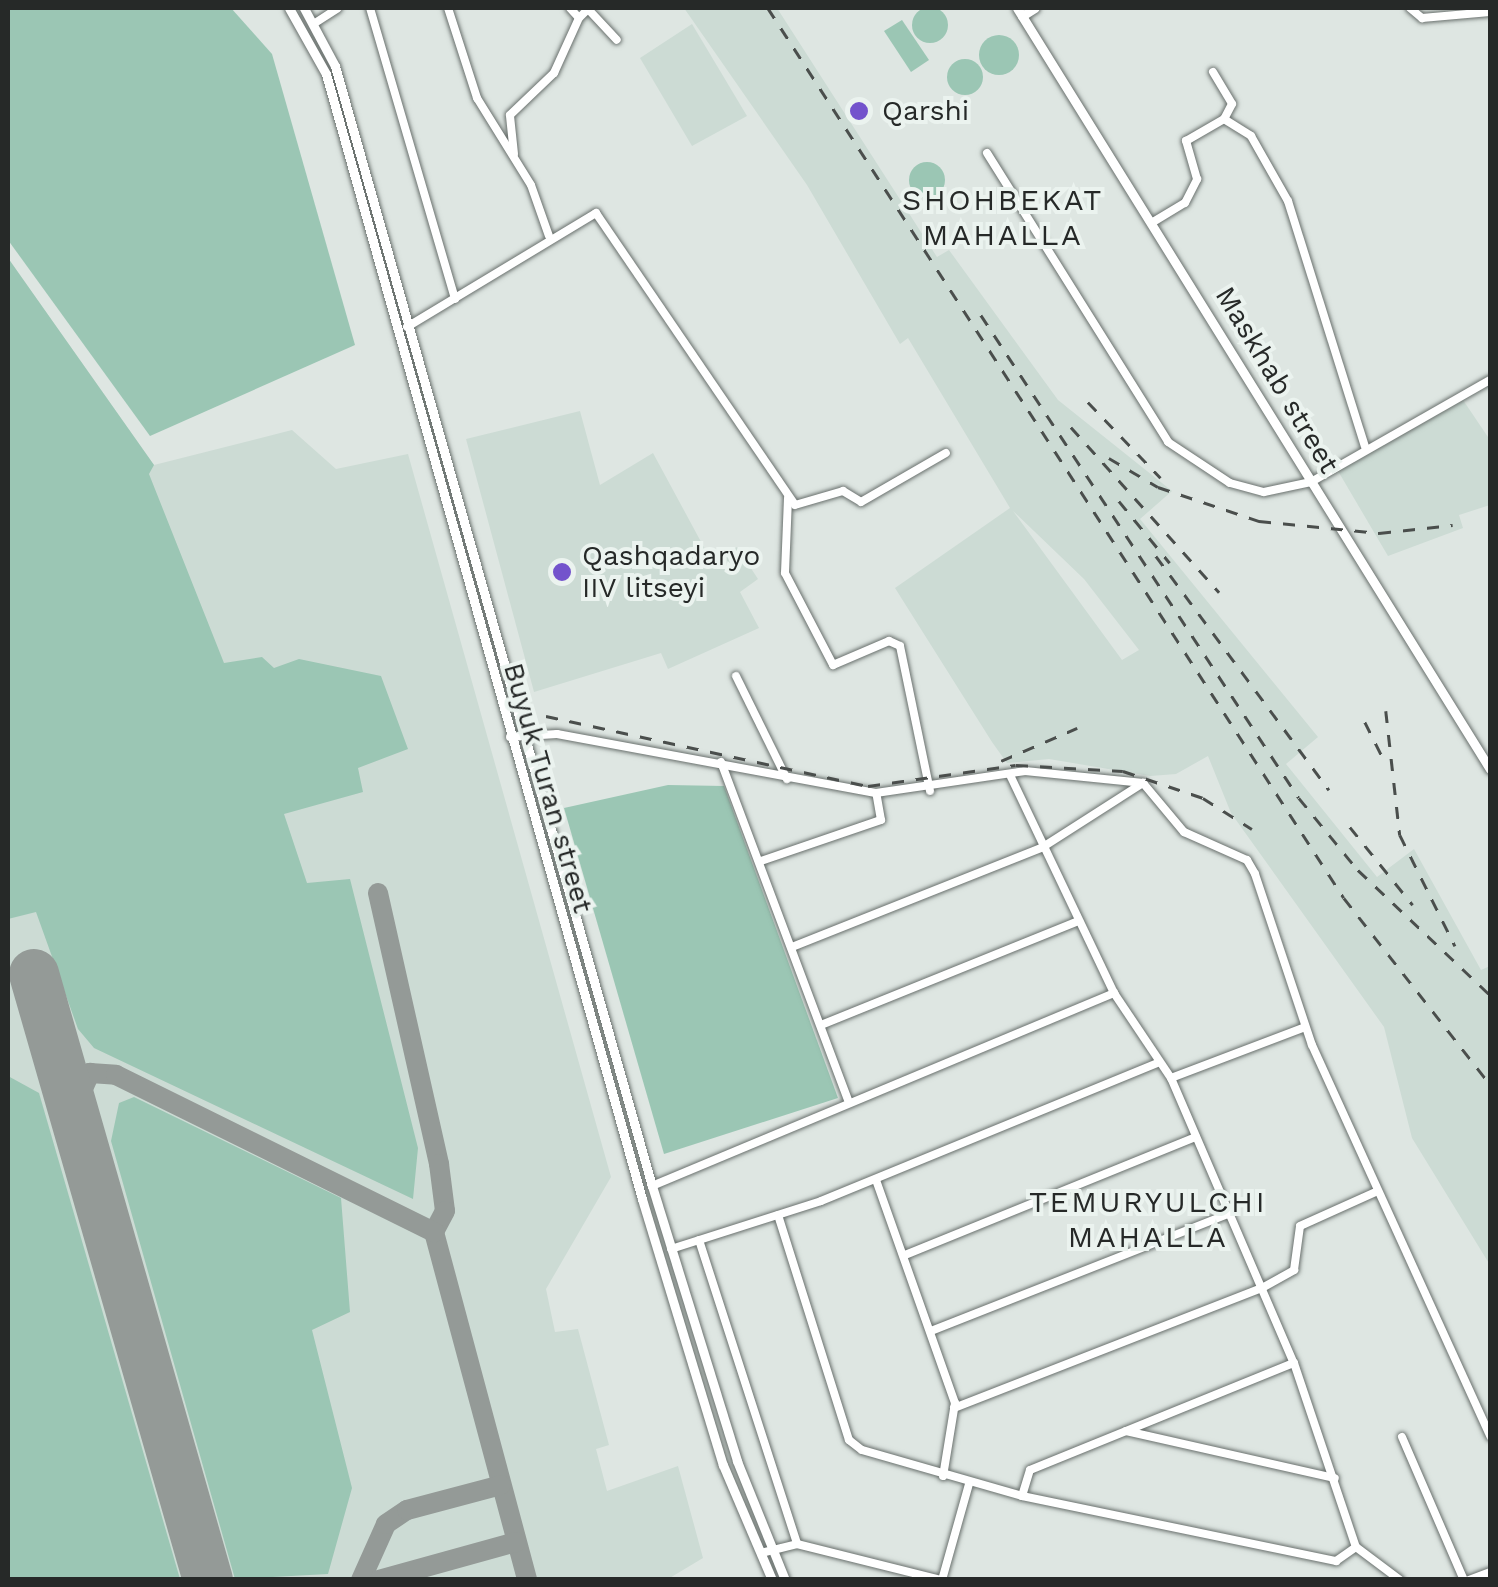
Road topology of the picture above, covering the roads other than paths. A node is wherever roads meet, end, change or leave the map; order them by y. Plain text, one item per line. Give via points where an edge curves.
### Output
1 (289, 8) edge
2 (304, 8) edge
3 (338, 8) edge
4 (370, 8) edge
5 (448, 8) edge
6 (570, 8) edge
7 (588, 8) edge
8 (1036, 8) edge
9 (1410, 8) edge
10 (1019, 12) edge
11 (1490, 12) edge
12 (578, 18) junction
13 (315, 23) junction
14 (617, 40) dead end
15 (1213, 72) dead end
16 (1224, 120) junction
17 (986, 153) dead end
18 (514, 154) junction
19 (1153, 222) junction
20 (549, 236) junction
21 (454, 299) junction
22 (407, 327) junction
23 (1490, 380) edge
24 (1365, 446) junction
25 (946, 453) dead end
26 (1311, 482) junction
27 (788, 498) junction
28 (736, 676) dead end
29 (521, 734) junction
30 (510, 737) junction
31 (721, 762) junction
32 (1490, 769) edge
33 (1010, 775) junction
34 (787, 779) junction
35 (1143, 783) junction
36 (930, 792) junction
37 (876, 794) junction
38 (1043, 848) junction
39 (760, 861) junction
40 (1078, 921) junction
41 (792, 947) junction
42 (1114, 993) junction
43 (820, 1025) junction
44 (1305, 1026) junction
45 (1158, 1063) junction
46 (1170, 1078) junction
47 (849, 1103) junction
48 (1196, 1137) junction
49 (876, 1180) junction
50 (652, 1186) junction
51 (1378, 1191) junction
52 (1230, 1213) junction
53 (778, 1216) junction
54 (699, 1240) junction
55 (671, 1249) junction
56 (905, 1255) junction
57 (1262, 1288) junction
58 (931, 1332) junction
59 (1294, 1362) junction
60 (954, 1408) junction
61 (1126, 1431) junction
62 (1490, 1436) edge
63 (1402, 1437) dead end
64 (943, 1476) junction
65 (1335, 1478) junction
66 (969, 1484) junction
67 (1022, 1496) junction
68 (797, 1544) junction
69 (1356, 1547) junction
70 (772, 1549) junction
71 (760, 1554) junction
72 (1490, 1572) edge
73 (772, 1580) edge
74 (786, 1580) edge
75 (942, 1580) edge
76 (1400, 1580) edge
77 (1467, 1580) edge

1 - 30 main road, Buyuk Turan street via 326,74
2 - 13 main road, Buyuk Turan street
3 - 13 street
4 - 21 street
5 - 18 street via 487,122
6 - 12 street
7 - 12 street
7 - 14 street
8 - 10 main road
9 - 11 street via 1422,18
10 - 19 main road, Maskhab street
12 - 18 street via 554,73 510,115
13 - 22 main road, Buyuk Turan street
15 - 16 street via 1232,104
16 - 19 street via 1186,141 1198,179 1185,203
16 - 24 street via 1251,136 1288,201
17 - 26 street via 1168,442 1201,469 1264,492
18 - 20 street
19 - 26 main road, Maskhab street
20 - 21 street
20 - 27 street via 596,213
21 - 22 street
22 - 29 main road, Buyuk Turan street
23 - 24 street
24 - 26 street
25 - 27 street via 861,502 843,490 795,505
26 - 32 main road, Maskhab street
27 - 36 street via 785,573 833,665 889,641 900,646
28 - 34 street
29 - 30 street
29 - 31 street
29 - 50 main road, Buyuk Turan street
30 - 71 main road, Buyuk Turan street via 719,1454
31 - 34 street
31 - 39 street
33 - 35 street via 1079,771
33 - 36 street
33 - 38 street
34 - 37 street
35 - 38 street
35 - 44 street via 1184,832 1246,860
36 - 37 street
37 - 39 street via 881,820
38 - 40 street
38 - 41 street
39 - 41 street
40 - 42 street
40 - 43 street
41 - 43 street
42 - 45 street
42 - 47 street
43 - 47 street
44 - 46 street
44 - 51 street
45 - 46 street
45 - 49 street
46 - 48 street
47 - 50 street
48 - 52 street
48 - 56 street
49 - 53 street
49 - 56 street
50 - 55 main road, Buyuk Turan street
51 - 57 street via 1300,1226 1294,1270
51 - 62 street
52 - 57 street
52 - 58 street
53 - 54 street
53 - 64 street via 849,1440
54 - 55 street
54 - 68 street
55 - 70 main road, Buyuk Turan street
56 - 58 street
57 - 59 street
57 - 60 street
58 - 60 street
59 - 61 street
59 - 65 street
60 - 64 street
61 - 65 street
61 - 67 street via 1030,1470
63 - 77 street
64 - 66 street
65 - 69 street
66 - 67 street
66 - 75 street
67 - 69 street via 1336,1561
68 - 70 street
68 - 75 street
69 - 76 street
70 - 71 street
70 - 74 main road, Buyuk Turan street
71 - 73 main road, Buyuk Turan street
72 - 77 street

